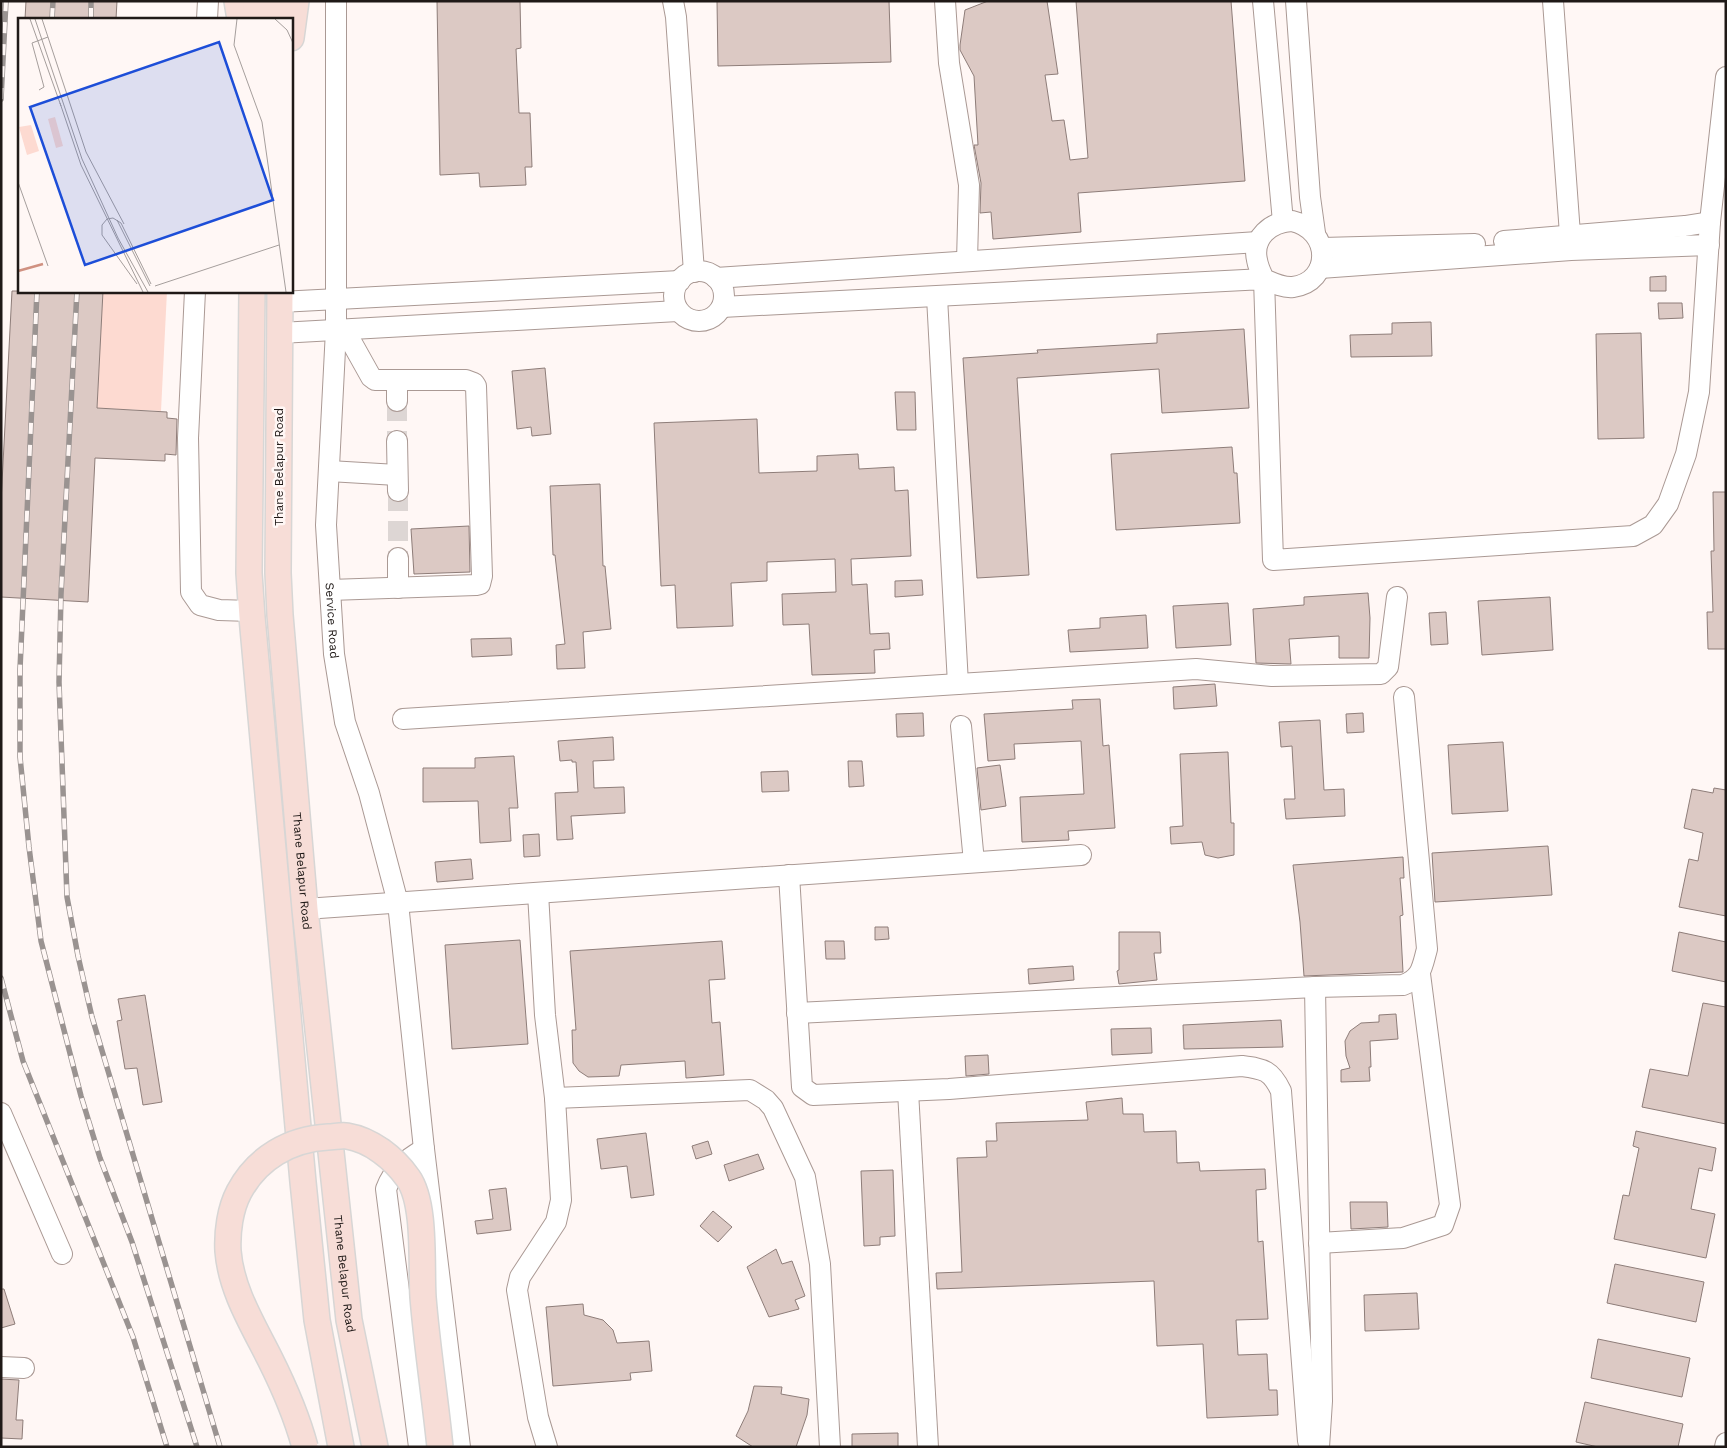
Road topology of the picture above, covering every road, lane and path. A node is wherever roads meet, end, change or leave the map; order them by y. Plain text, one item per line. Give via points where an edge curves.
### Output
1 (208, 1) edge
2 (237, 1) edge
3 (256, 1) edge
4 (277, 1) edge
5 (296, 1) edge
6 (336, 1) edge
7 (673, 1) edge
8 (945, 1) edge
9 (1263, 1) edge
10 (1296, 1) edge
11 (1553, 1) edge
12 (207, 18) edge
13 (240, 18) edge
14 (256, 18) edge
15 (277, 18) edge
16 (292, 31) edge
17 (1726, 77) edge
18 (1283, 222) junction
19 (1710, 222) junction
20 (1258, 242) junction
21 (1571, 242) junction
22 (1709, 245) junction
23 (1319, 250) junction
24 (967, 261) junction
25 (687, 277) junction
26 (716, 278) junction
27 (1264, 279) junction
28 (195, 292) edge
29 (252, 292) edge
30 (280, 297) edge
31 (937, 297) junction
32 (336, 299) junction
33 (722, 307) junction
34 (678, 311) junction
35 (336, 330) junction
36 (280, 333) junction
37 (397, 381) junction
38 (397, 401) tunnel mouth
39 (397, 441) tunnel mouth
40 (329, 471) junction
41 (398, 558) tunnel mouth
42 (398, 588) junction
43 (330, 590) junction
44 (1397, 597) dead end
45 (251, 611) junction
46 (958, 684) junction
47 (1404, 697) dead end
48 (403, 719) dead end
49 (962, 726) dead end
50 (1082, 855) dead end
51 (974, 862) junction
52 (789, 875) junction
53 (538, 893) junction
54 (398, 903) junction
55 (306, 909) junction
56 (1420, 974) junction
57 (1315, 986) junction
58 (797, 1013) junction
59 (908, 1091) junction
60 (555, 1098) junction
61 (1, 1114) edge
62 (424, 1149) junction
63 (1319, 1244) junction
64 (62, 1254) dead end
65 (1, 1367) edge
66 (24, 1368) dead end
67 (305, 1447) edge
68 (341, 1447) edge
69 (375, 1447) edge
70 (419, 1447) edge
71 (440, 1447) edge
72 (460, 1447) edge
73 (547, 1447) edge
74 (830, 1447) edge
75 (928, 1447) edge
76 (1313, 1447) edge
77 (1319, 1447) edge

1 - 12 street
2 - 13 main road
3 - 14 main road
4 - 15 main road
5 - 16 main road
6 - 32 street, Service Road
7 - 25 street
8 - 24 street via 949,63 970,184
9 - 18 street
10 - 23 street via 1310,197
11 - 21 street
17 - 19 street
18 - 20 street via 1272,226
18 - 23 street via 1300,223
19 - 21 street
19 - 22 street
20 - 24 street
20 - 27 street via 1257,260
21 - 22 street
21 - 23 street
22 - 27 street via 1699,392 1686,454 1668,504 1653,525 1633,536 1273,560
23 - 27 street via 1314,277 1305,283 1283,286
24 - 26 street
25 - 26 street via 709,273
25 - 32 street
25 - 34 street via 676,286 674,295
26 - 33 street via 724,291
27 - 31 street
28 - 45 street via 188,438 191,592 200,604 219,610
29 - 45 main road
30 - 32 street
30 - 36 main road, Thane Belapur Road
31 - 33 street
31 - 46 street
32 - 35 street, Service Road
33 - 34 street via 717,314 702,321 693,320
34 - 35 street
35 - 36 street
35 - 37 street via 352,343 373,379
35 - 40 street, Service Road
36 - 55 main road, Thane Belapur Road via 278,573
37 - 38 street
37 - 42 street via 466,380 476,386 482,576 480,584 476,585
39 - 40 street via 397,483
40 - 43 street, Service Road via 326,525
41 - 42 street
42 - 43 street
43 - 54 street, Service Road via 334,654 345,722 369,793
44 - 46 street via 1388,667 1381,674 1272,676 1196,669
45 - 68 main road via 302,1182 317,1320
46 - 48 street
47 - 56 street via 1427,949
49 - 51 street
50 - 51 street
51 - 52 street
52 - 53 street
52 - 58 street
53 - 54 street
53 - 60 street via 545,1015
54 - 55 street
54 - 62 street, Service Road
55 - 69 main road, Thane Belapur Road via 349,1320
56 - 57 street via 1402,985
56 - 63 street via 1450,1205 1443,1225 1403,1238
57 - 58 street
57 - 63 street
58 - 59 street via 802,1087 813,1095
59 - 75 street
59 - 76 street via 1242,1066 1269,1072 1281,1091 1308,1440
60 - 73 street via 562,1200 556,1222 520,1277 516,1290 538,1417
60 - 74 street via 750,1090 773,1108 807,1186 820,1264
61 - 64 street
62 - 70 street via 392,1175 386,1189
62 - 72 street, Service Road
63 - 77 street via 1322,1401
65 - 66 street
67 - 71 main road, bridge via 271,1360 241,1302 228,1252 228,1232 239,1192 266,1158 285,1147 312,1138 346,1136 368,1143 386,1155 408,1179 419,1207 424,1297

